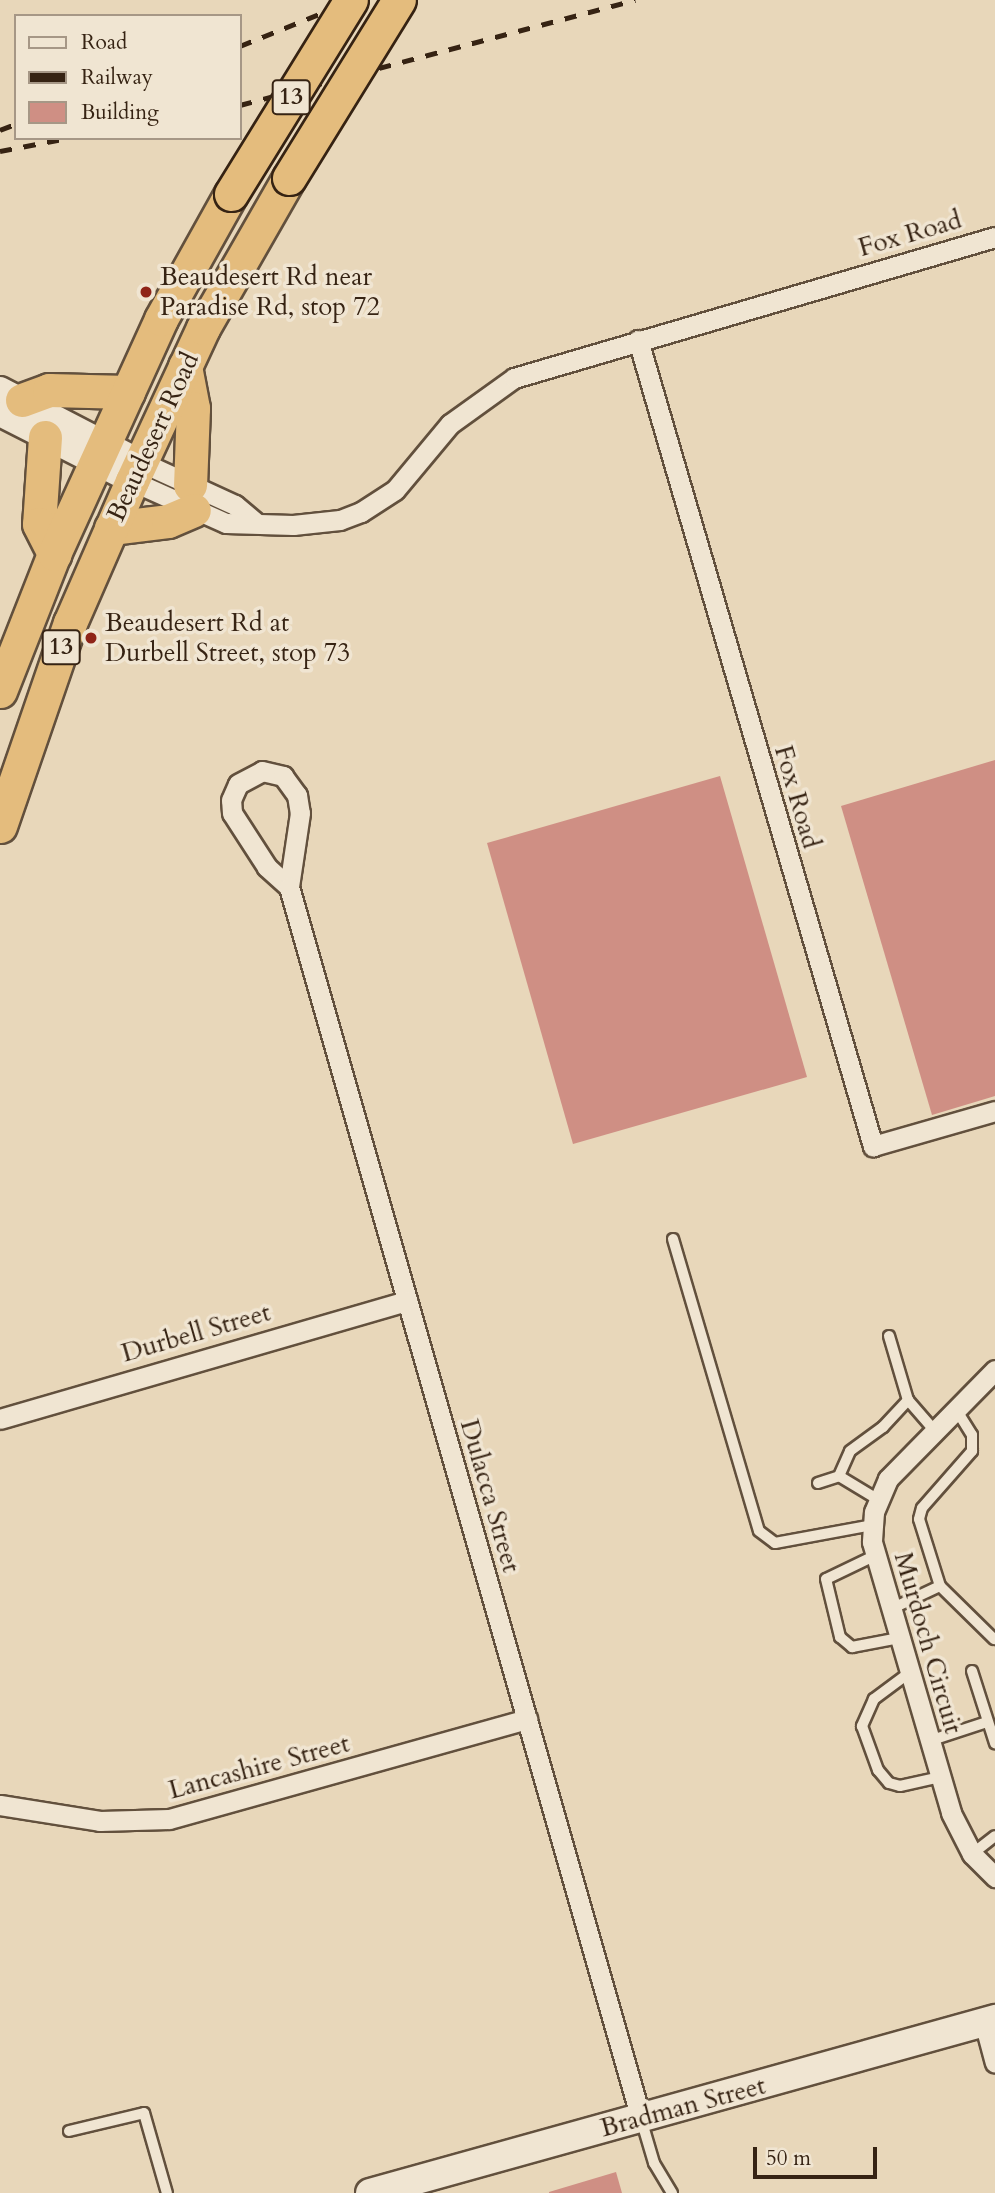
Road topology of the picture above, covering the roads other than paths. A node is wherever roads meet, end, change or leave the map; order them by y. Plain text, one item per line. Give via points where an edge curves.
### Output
1 (351, 0) edge
2 (399, 0) edge
3 (995, 237) edge
4 (638, 340) junction
5 (184, 366) junction
6 (128, 392) junction
7 (7, 401) edge
8 (45, 438) junction
9 (99, 454) junction
10 (136, 471) junction
11 (192, 497) junction
12 (111, 528) junction
13 (54, 554) junction
14 (0, 691) edge
15 (0, 826) edge
16 (289, 887) junction
17 (995, 1111) edge
18 (673, 1239) dead end
19 (407, 1301) junction
20 (889, 1336) dead end
21 (995, 1370) edge
22 (908, 1400) junction
23 (956, 1409) junction
24 (0, 1419) edge
25 (934, 1430) junction
26 (839, 1476) junction
27 (818, 1483) dead end
28 (877, 1499) junction
29 (873, 1525) junction
30 (874, 1556) junction
31 (940, 1586) junction
32 (890, 1610) junction
33 (898, 1638) junction
34 (994, 1639) edge
35 (972, 1671) dead end
36 (909, 1674) junction
37 (527, 1720) junction
38 (987, 1721) junction
39 (929, 1741) junction
40 (995, 1743) edge
41 (941, 1777) junction
42 (0, 1805) edge
43 (995, 1836) edge
44 (972, 1854) junction
45 (995, 1877) edge
46 (989, 2021) edge
47 (995, 2063) edge
48 (640, 2119) junction
49 (69, 2131) dead end
50 (167, 2193) edge
51 (370, 2193) edge
52 (672, 2193) edge

1 - 6 highway, Beaudesert Road / 13, bridge via 231,194 161,319
2 - 5 highway, Beaudesert Road / 13, bridge via 289,178
3 - 4 street, Fox Road
4 - 11 street, Fox Road via 536,369 499,385 450,424 395,490 361,512 318,523 255,522 234,505
4 - 17 street, Fox Road via 873,1146
5 - 10 highway, Beaudesert Road / 13
5 - 11 highway via 193,408
6 - 7 highway via 49,390
6 - 9 highway, Beaudesert Road / 13
7 - 8 street
7 - 9 street
8 - 9 street
8 - 13 highway via 39,524
9 - 10 street
9 - 13 highway, Beaudesert Road / 13
10 - 11 street, Fox Road
10 - 12 highway, Beaudesert Road / 13
11 - 12 highway via 168,521
12 - 15 highway, Beaudesert Road / 13 via 42,696
13 - 14 highway, Beaudesert Road / 13
16 - 16 street, Dulacca Street via 267,867 232,813 231,800 238,784 262,771 283,776 299,803
16 - 19 street, Dulacca Street
18 - 29 lane via 759,1531 775,1543
19 - 24 street, Durbell Street
19 - 37 street, Dulacca Street
20 - 22 lane
21 - 23 street, Murdoch Circuit
22 - 25 lane
22 - 26 lane via 850,1451
23 - 25 street, Murdoch Circuit
23 - 31 lane via 972,1435 972,1451 922,1508 919,1519 922,1541
25 - 28 street, Murdoch Circuit via 900,1464
26 - 27 lane
26 - 28 lane
28 - 29 street, Murdoch Circuit
29 - 30 street, Murdoch Circuit
30 - 32 street, Murdoch Circuit
30 - 33 lane via 825,1579 840,1637 852,1647
31 - 32 lane
31 - 34 lane
32 - 33 street, Murdoch Circuit
33 - 36 street, Murdoch Circuit
35 - 38 lane
36 - 39 street, Murdoch Circuit
36 - 41 lane via 874,1699 862,1726 878,1770 889,1783 900,1786
37 - 42 street, Lancashire Street via 169,1819 100,1821
37 - 48 street, Dulacca Street
38 - 39 lane
38 - 40 lane
39 - 41 street, Murdoch Circuit
41 - 44 street, Murdoch Circuit via 959,1833
43 - 44 lane
44 - 45 street, Murdoch Circuit
46 - 47 street
46 - 48 main road, Bradman Street
48 - 51 main road, Bradman Street
48 - 52 lane via 654,2163
49 - 50 lane via 144,2113

